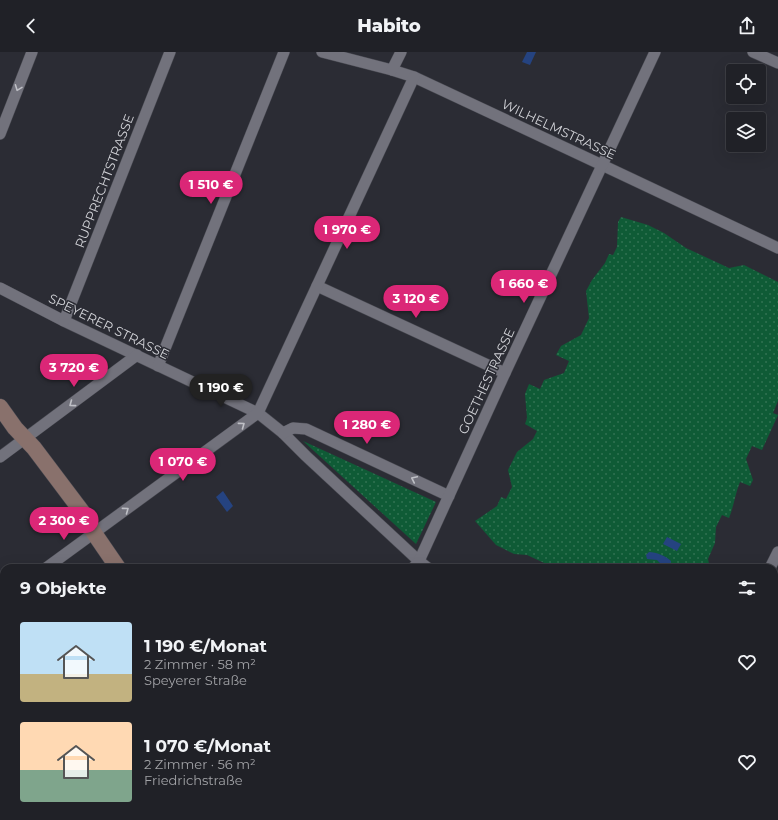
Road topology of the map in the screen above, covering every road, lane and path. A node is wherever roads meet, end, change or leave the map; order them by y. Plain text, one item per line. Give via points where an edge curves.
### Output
1 (32, 52) edge
2 (170, 52) edge
3 (284, 52) edge
4 (322, 52) edge
5 (401, 52) edge
6 (655, 52) edge
7 (753, 52) edge
8 (778, 63) edge
9 (392, 70) junction
10 (414, 77) junction
11 (0, 134) edge
12 (602, 165) junction
13 (778, 248) edge
14 (317, 286) junction
15 (0, 288) edge
16 (64, 321) junction
17 (137, 355) junction
18 (158, 366) junction
19 (505, 373) junction
20 (0, 407) edge
21 (258, 413) junction
22 (283, 433) junction
23 (26, 439) junction
24 (0, 457) edge
25 (449, 496) junction
26 (94, 533) junction
27 (778, 552) edge
28 (51, 564) edge
29 (115, 564) edge
30 (416, 564) edge
31 (772, 564) edge

1 -> 11 street
2 - 16 street, RUPPRECHTSTRASSE
3 - 18 street
4 - 9 street, WILHELMSTRASSE
5 - 9 street
6 - 12 street, GOETHESTRASSE
7 - 8 street
9 - 10 street, WILHELMSTRASSE
10 - 12 street, WILHELMSTRASSE
10 - 14 street
12 - 13 street, WILHELMSTRASSE
12 - 19 street, GOETHESTRASSE
14 - 19 street
14 - 21 street
15 - 16 street, SPEYERER STRASSE
16 - 17 street, SPEYERER STRASSE
17 - 18 street, SPEYERER STRASSE
17 -> 23 street
18 - 21 street, SPEYERER STRASSE
19 - 25 street, GOETHESTRASSE
20 - 23 street
21 - 22 street, SPEYERER STRASSE
26 -> 21 street
25 -> 22 street via 306,429 293,428
22 - 30 street, SPEYERER STRASSE
23 - 24 street
23 - 26 street via 86,517
25 - 30 street, GOETHESTRASSE
26 - 28 street
26 - 29 street
27 - 31 street

